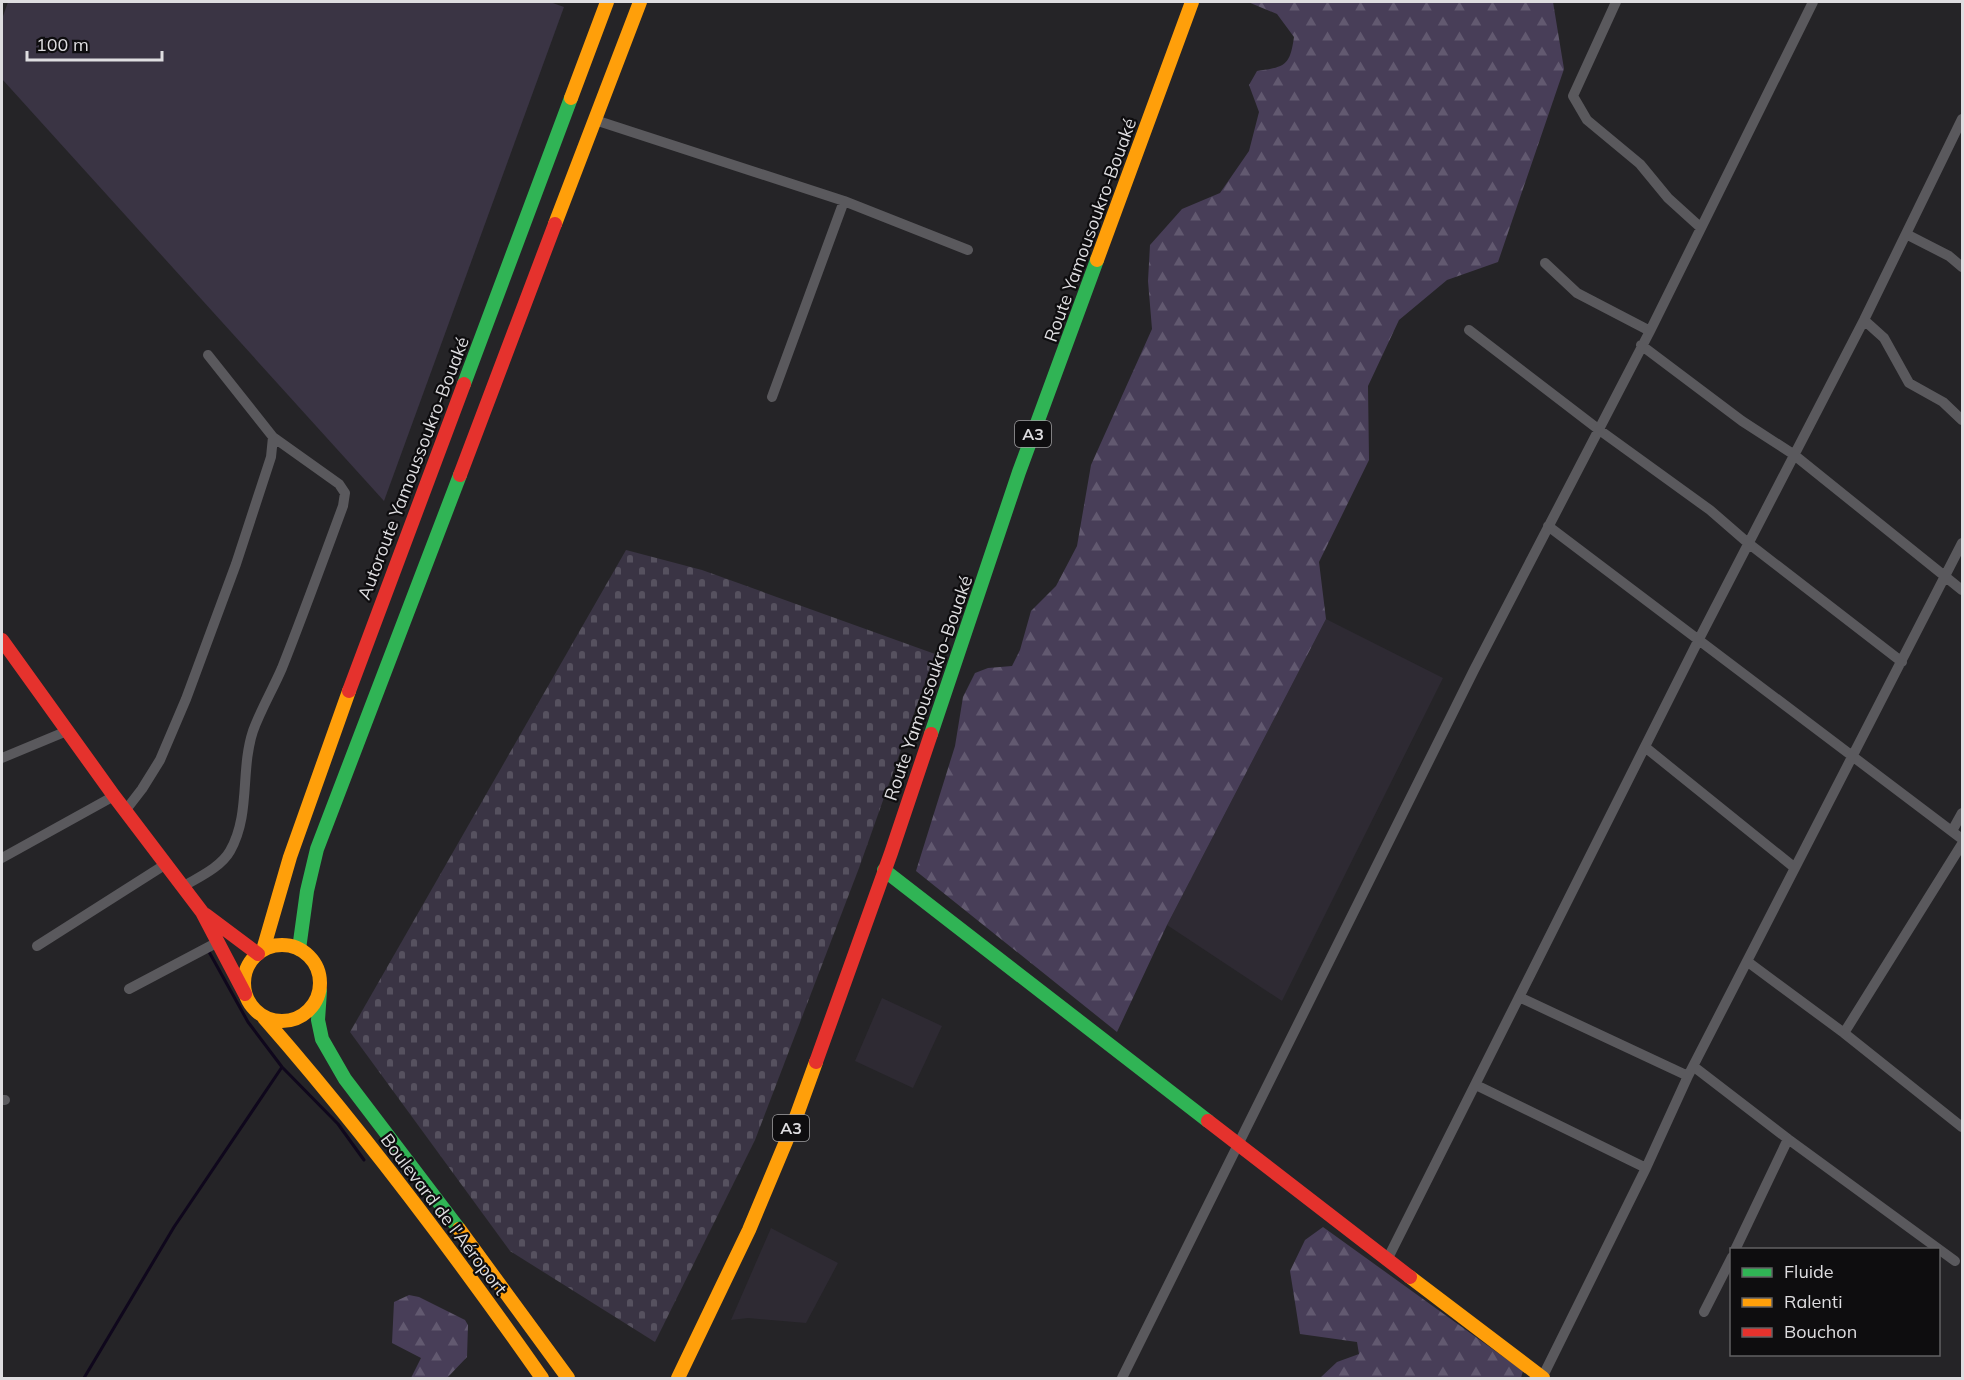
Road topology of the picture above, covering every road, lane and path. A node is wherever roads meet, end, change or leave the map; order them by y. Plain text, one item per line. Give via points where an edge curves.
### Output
1 (607, 2) edge
2 (640, 2) edge
3 (1192, 2) edge
4 (1616, 2) edge
5 (1813, 2) edge
6 (1962, 119) edge
7 (595, 120) junction
8 (1958, 139) edge
9 (844, 201) junction
10 (1700, 227) junction
11 (1906, 234) junction
12 (968, 250) dead end
13 (1545, 263) dead end
14 (1962, 267) edge
15 (1864, 320) junction
16 (1469, 330) dead end
17 (1650, 331) junction
18 (1641, 345) junction
19 (208, 355) dead end
20 (772, 397) dead end
21 (1962, 420) edge
22 (1598, 429) junction
23 (273, 437) junction
24 (1794, 454) junction
25 (1548, 526) junction
26 (1748, 543) junction
27 (1962, 543) edge
28 (1945, 576) junction
29 (1962, 590) edge
30 (2, 640) edge
31 (1698, 640) junction
32 (1902, 662) junction
33 (67, 731) junction
34 (1645, 747) junction
35 (1852, 757) junction
36 (2, 758) edge
37 (114, 796) junction
38 (126, 811) junction
39 (1962, 813) edge
40 (1952, 831) junction
41 (1962, 841) edge
42 (2, 858) edge
43 (166, 864) junction
44 (1795, 868) junction
45 (884, 870) junction
46 (184, 886) junction
47 (202, 912) junction
48 (218, 942) junction
49 (37, 946) dead end
50 (299, 949) junction
51 (261, 952) junction
52 (1748, 962) junction
53 (129, 989) dead end
54 (320, 991) junction
55 (245, 994) junction
56 (1519, 997) junction
57 (264, 1018) junction
58 (1844, 1033) junction
59 (1691, 1071) junction
60 (1476, 1085) junction
61 (1961, 1121) edge
62 (1788, 1139) junction
63 (1238, 1144) junction
64 (1646, 1168) junction
65 (1740, 1247) edge
66 (1937, 1248) edge
67 (1940, 1250) edge
68 (1730, 1259) edge
69 (1387, 1260) junction
70 (1955, 1261) dead end
71 (1704, 1312) dead end
72 (543, 1378) edge
73 (568, 1378) edge
74 (678, 1378) edge
75 (1122, 1378) edge
76 (1542, 1378) edge

1 - 51 main road, Autoroute Yamoussoukro-Bouaké via 333,734
2 - 7 main road
3 - 45 main road, Route Yamousoukro-Bouaké / A3 via 1019,472
4 - 10 street via 1573,96 1587,120 1640,164 1668,198
5 - 10 street
6 - 8 street
7 - 9 street
7 - 50 main road via 317,849
8 - 11 street
9 - 12 street
9 - 20 street
10 - 17 street
11 - 14 street
11 - 15 street
13 - 17 street via 1577,293
15 - 21 street via 1884,338 1909,383 1942,402
15 - 24 street
16 - 22 street
17 - 18 street
18 - 22 street
18 - 24 street via 1742,422
19 - 23 street
22 - 25 street
22 - 26 street via 1710,510
23 - 38 street via 271,457 236,564 186,699 160,760
23 - 46 street via 339,484 345,493 343,506 254,730 238,834 221,862
24 - 26 street
24 - 28 street
25 - 31 street
25 - 63 street
26 - 31 street
26 - 32 street
27 - 28 street
28 - 29 street
28 - 32 street
30 - 33 main road
31 - 34 street
31 - 35 street
32 - 35 street
33 - 36 street
33 - 37 main road
34 - 44 street
34 - 56 street
35 - 40 street
35 - 44 street
37 - 38 main road
37 - 42 street
38 - 43 main road
39 - 40 street
40 - 41 street
41 - 58 street
43 - 46 main road
43 - 49 street
44 - 52 street
45 - 63 main road
45 - 74 main road, Route Yamousoukro-Bouaké / A3 via 795,1120 750,1230
46 - 47 main road
47 - 48 main road
47 - 51 main road
48 - 53 street
48 - 55 main road
50 - 51 main road via 275,945
50 - 54 main road via 317,967
51 - 55 main road via 246,969
52 - 58 street
52 - 59 street
54 - 57 main road via 309,1012 299,1018 288,1022
54 - 73 main road, Boulevard de l'Aéroport via 318,1020 322,1039 345,1079
55 - 57 main road via 249,1004
56 - 59 street
56 - 60 street
57 - 72 main road, Boulevard de l'Aéroport via 314,1075 473,1280
58 - 61 street
59 - 62 street
59 - 64 street
60 - 64 street
60 - 69 street
62 - 65 street
62 - 66 street
63 - 69 main road
63 - 75 street
64 - 76 street
67 - 70 street
68 - 71 street
69 - 76 main road

